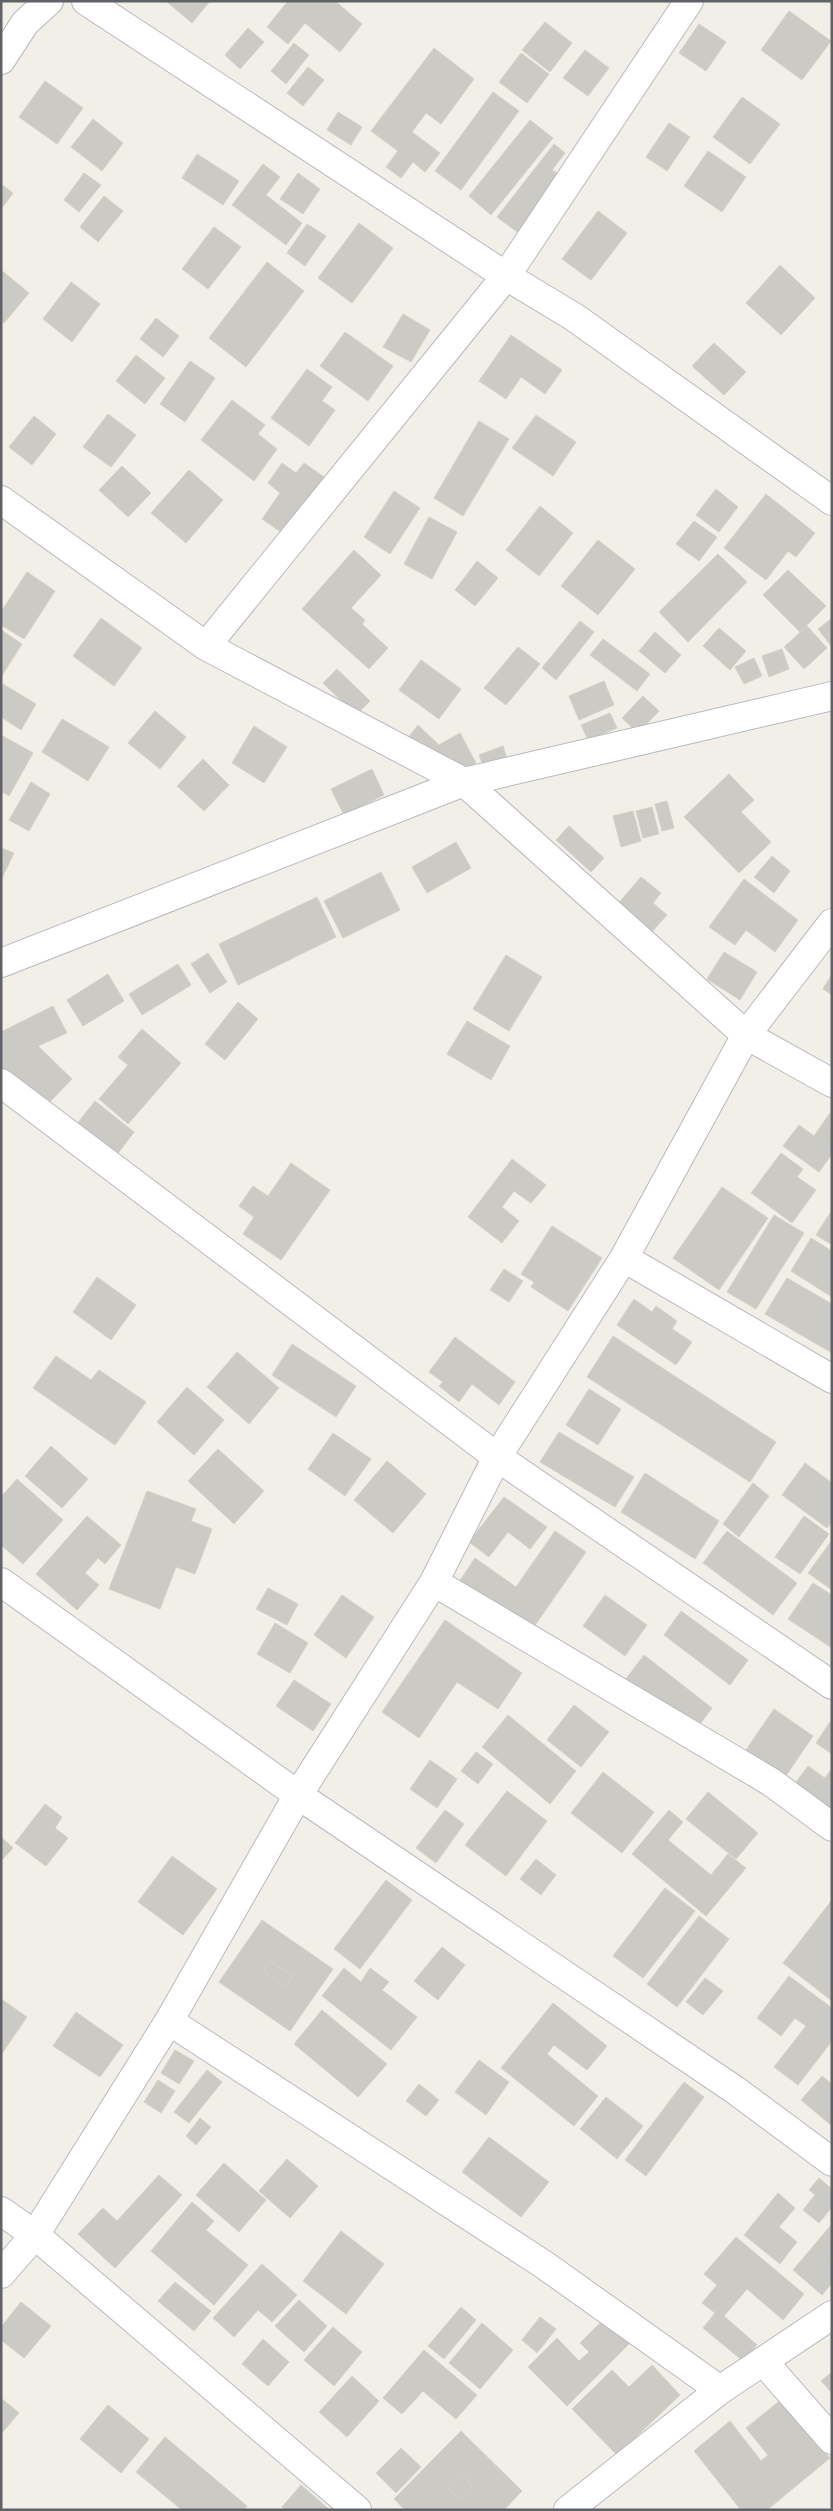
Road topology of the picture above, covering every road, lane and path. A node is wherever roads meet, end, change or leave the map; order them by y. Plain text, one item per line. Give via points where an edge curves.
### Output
1 (49, 1) edge
2 (86, 1) edge
3 (689, 1) edge
4 (1, 60) edge
5 (506, 276) junction
6 (1, 500) edge
7 (832, 501) edge
8 (206, 646) junction
9 (832, 696) edge
10 (464, 782) junction
11 (832, 923) edge
12 (1, 963) edge
13 (746, 1035) junction
14 (1, 1083) edge
15 (832, 1083) edge
16 (624, 1258) junction
17 (832, 1379) edge
18 (497, 1457) junction
19 (1, 1582) edge
20 (434, 1582) junction
21 (832, 1686) edge
22 (298, 1795) junction
23 (832, 1827) edge
24 (168, 2021) junction
25 (832, 2162) edge
26 (1, 2211) edge
27 (35, 2235) junction
28 (1, 2274) edge
29 (832, 2315) edge
30 (763, 2361) junction
31 (720, 2390) junction
32 (832, 2440) edge
33 (357, 2510) edge
34 (568, 2510) edge

1 - 4 street via 25,23
2 - 5 street
3 - 5 street
5 - 7 street via 574,317
5 - 8 street
6 - 8 street
8 - 10 street
9 - 10 street
10 - 12 street
10 - 13 street
11 - 13 street
13 - 15 street
13 - 16 street
14 - 18 street
16 - 17 street
16 - 18 street
18 - 20 street
18 - 21 street
19 - 22 street
20 - 22 street
20 - 23 street via 771,1782
22 - 24 street
22 - 25 street via 735,2090
24 - 27 street
24 - 31 street via 543,2264
26 - 27 street
27 - 28 street
27 - 33 street
29 - 30 street
30 - 31 street
30 - 32 street
31 - 34 street

